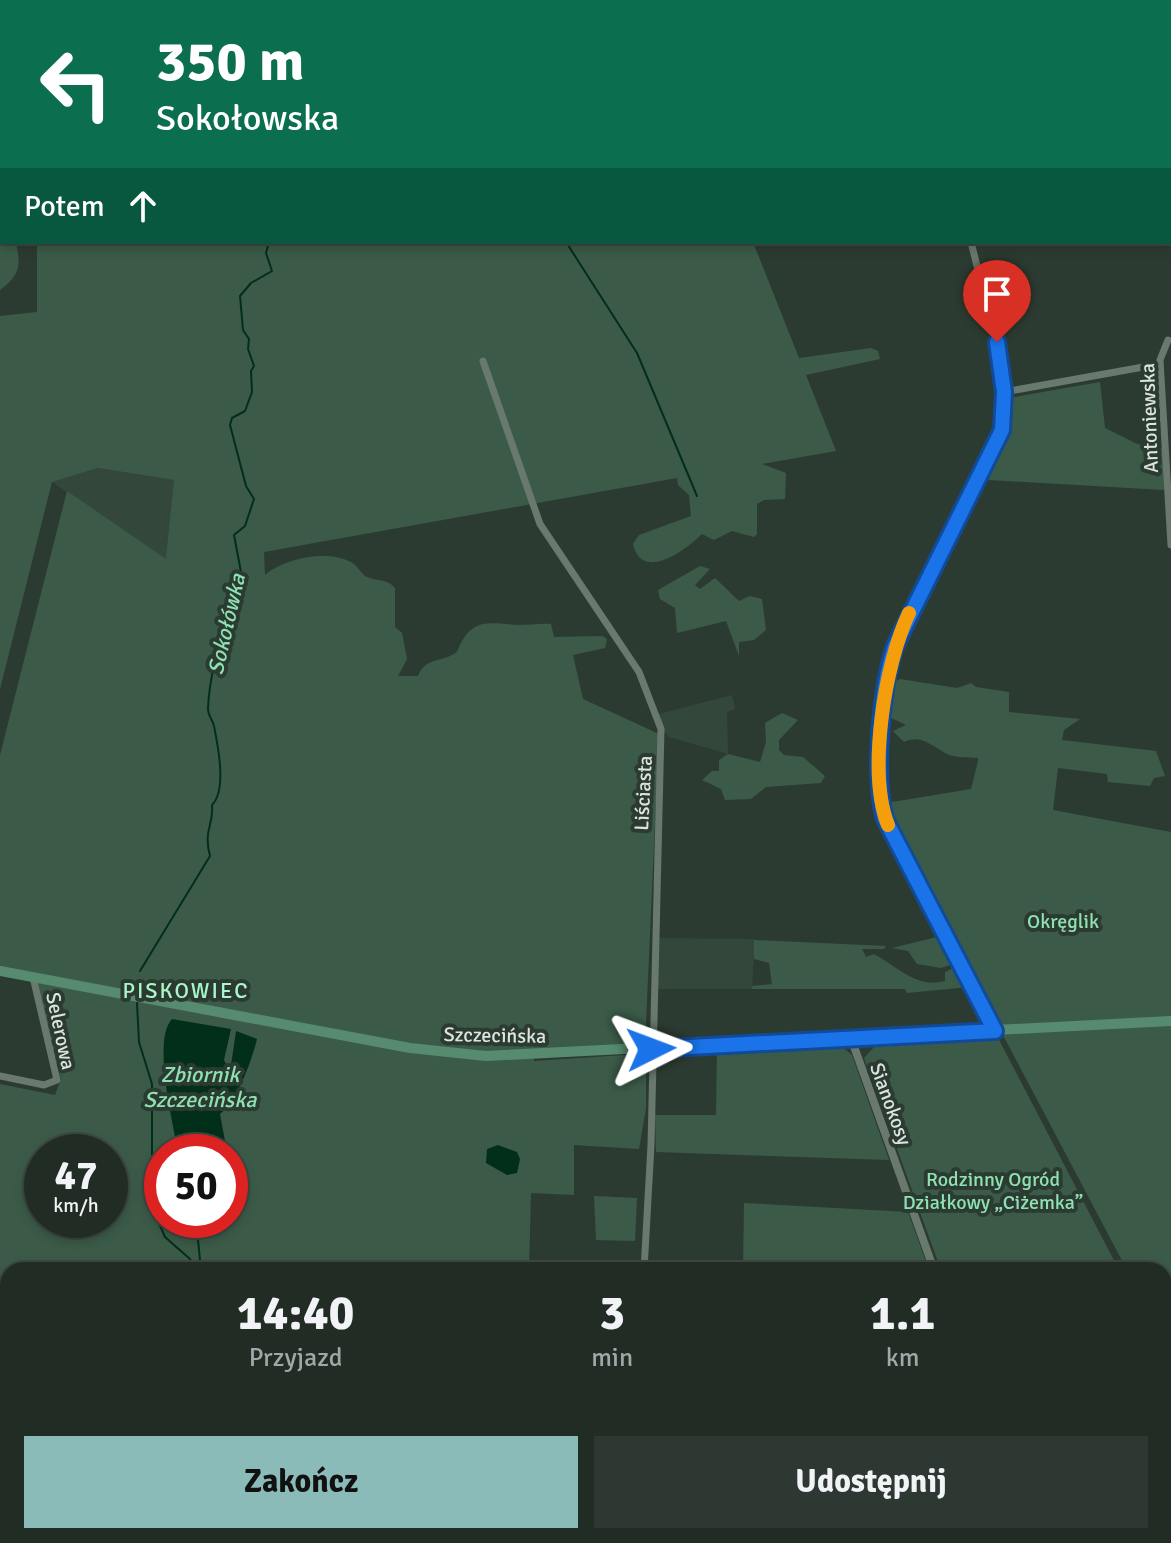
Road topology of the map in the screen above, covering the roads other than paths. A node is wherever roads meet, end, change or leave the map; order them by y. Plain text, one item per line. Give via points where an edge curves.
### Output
1 (972, 244) edge
2 (1168, 340) dead end
3 (483, 361) dead end
4 (1160, 364) junction
5 (1004, 392) junction
6 (1171, 545) edge
7 (0, 971) edge
8 (33, 977) junction
9 (1171, 1021) edge
10 (995, 1031) junction
11 (851, 1038) junction
12 (651, 1049) junction
13 (0, 1076) edge
14 (644, 1262) edge
15 (931, 1262) edge

1 - 5 street
2 - 4 street, Antoniewska
3 - 12 street, Liściasta via 540,524 639,672 661,729
4 - 5 street
4 - 6 street, Antoniewska
5 - 10 street via 1000,436 908,616 889,664 882,710 881,802 900,853
7 - 8 main road, Szczecińska
8 - 12 main road, Szczecińska via 462,1055
8 - 13 street, Selerowa via 57,1080 44,1085
9 - 10 main road, Szczecińska
10 - 11 main road, Szczecińska
11 - 12 main road, Szczecińska
11 - 15 street, Sianokosy
12 - 14 street, Liściasta

